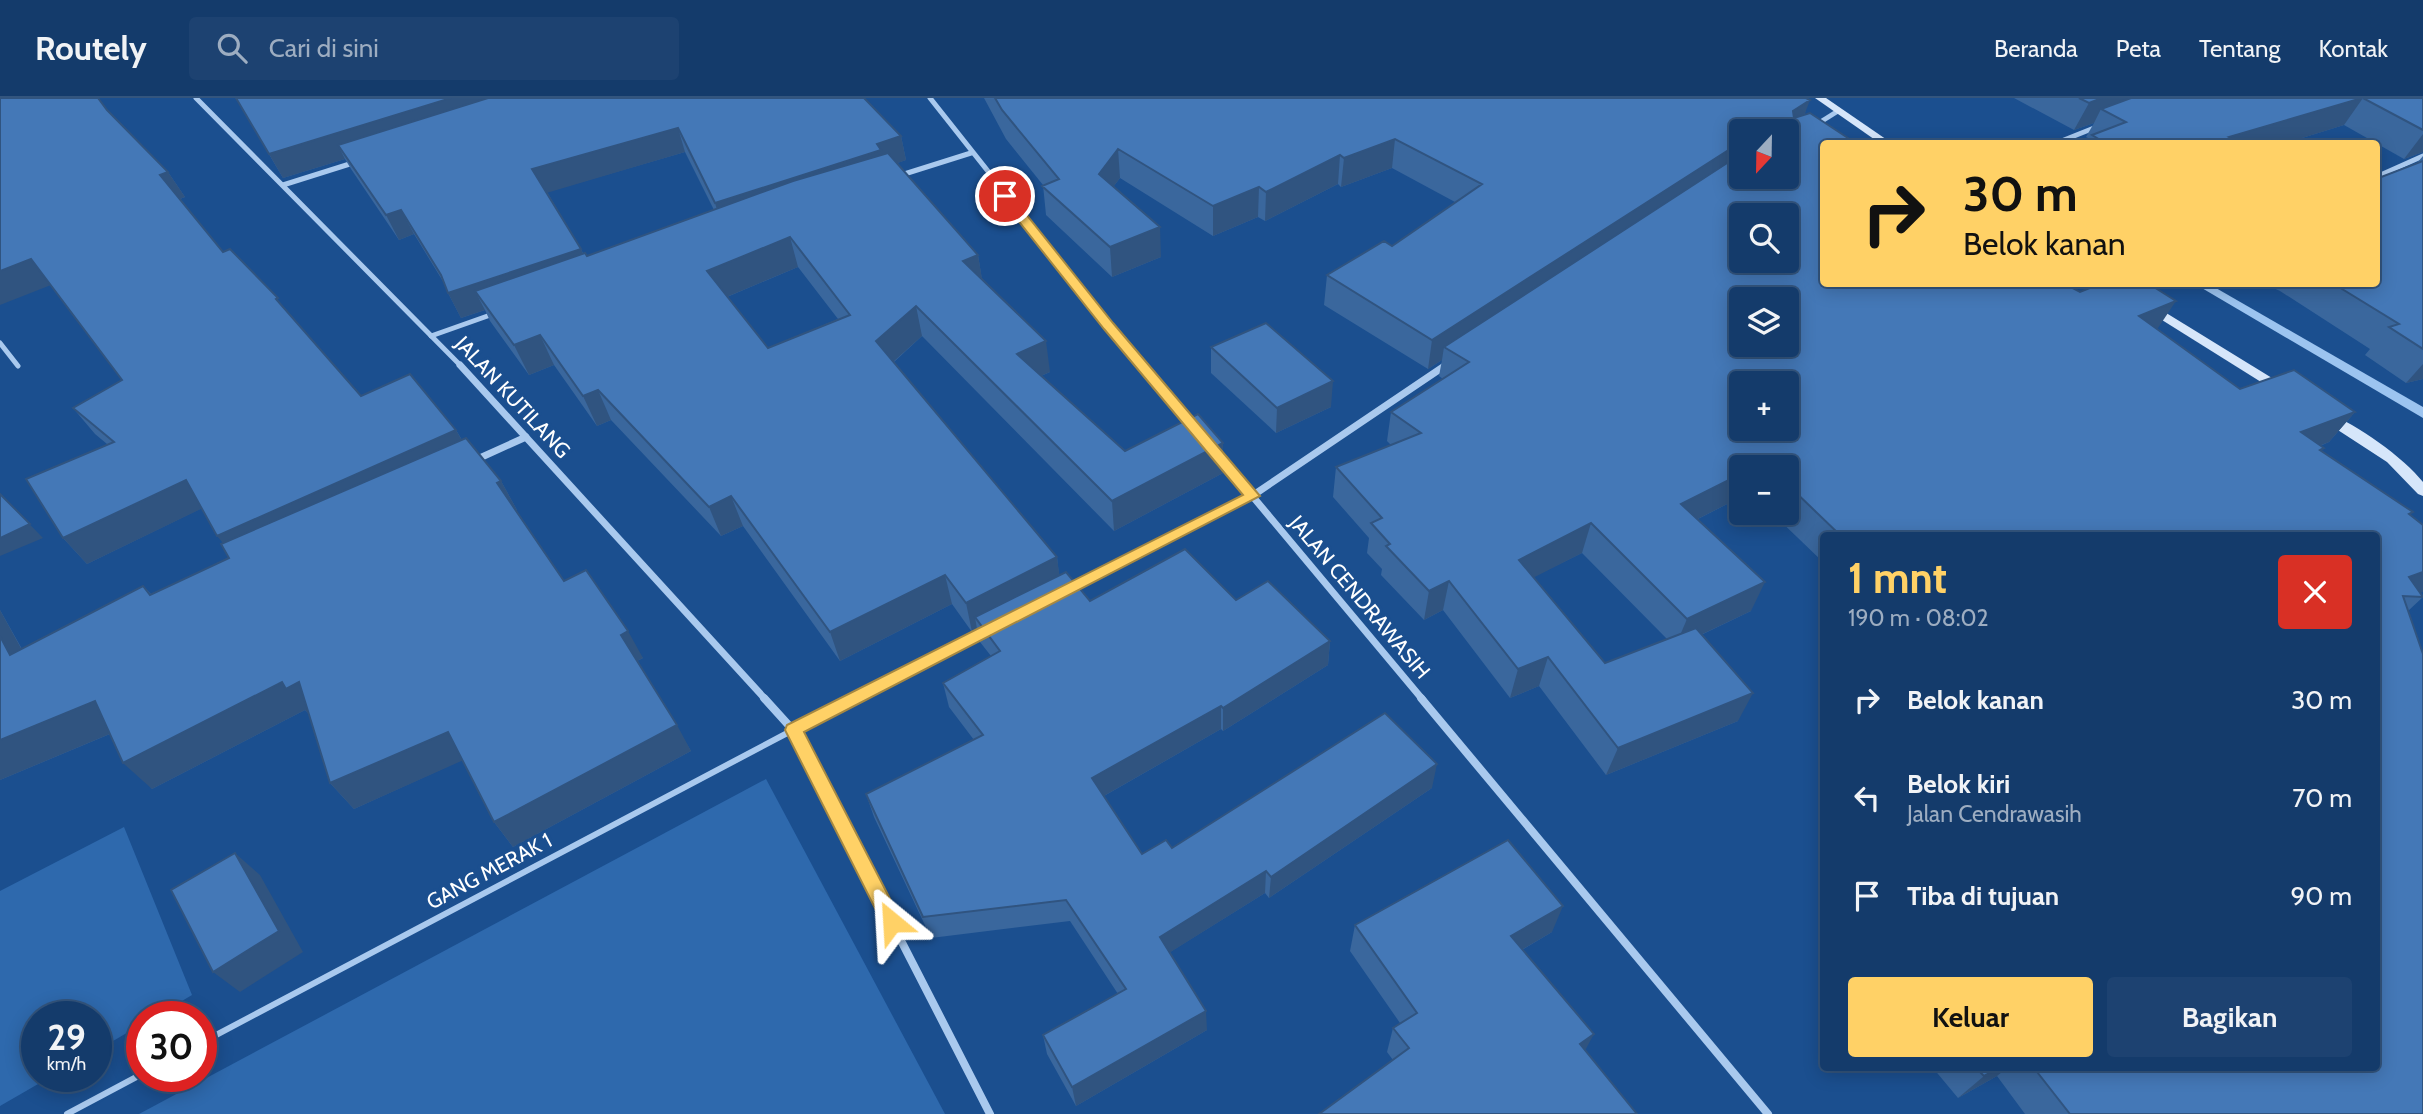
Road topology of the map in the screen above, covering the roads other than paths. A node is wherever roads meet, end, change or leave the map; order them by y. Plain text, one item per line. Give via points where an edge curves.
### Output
1 (196, 98) edge
2 (930, 98) edge
3 (1820, 98) edge
4 (1838, 111) junction
5 (2106, 123) edge
6 (1807, 130) edge
7 (1882, 140) edge
8 (2064, 140) edge
9 (971, 153) junction
10 (2423, 156) edge
11 (363, 160) edge
12 (2380, 175) edge
13 (891, 178) edge
14 (283, 186) junction
15 (2139, 300) edge
16 (510, 308) edge
17 (432, 336) junction
18 (0, 342) edge
19 (1457, 357) edge
20 (18, 366) dead end
21 (2291, 395) edge
22 (2313, 408) edge
23 (1198, 432) edge
24 (526, 437) junction
25 (1208, 443) edge
26 (463, 466) edge
27 (2418, 478) edge
28 (2423, 491) edge
29 (1252, 496) junction
30 (1066, 591) edge
31 (992, 629) edge
32 (793, 730) junction
33 (217, 1035) edge
34 (126, 1083) edge
35 (67, 1114) edge
36 (990, 1114) edge
37 (1768, 1114) edge

1 - 14 street, JALAN KUTILANG
2 - 9 street
3 - 4 street
4 - 6 street
4 - 7 street
5 - 8 street
9 - 13 street
9 - 23 street
10 - 12 street
11 - 14 street
14 - 17 street, JALAN KUTILANG
15 - 21 street
16 - 17 street
17 - 24 street, JALAN KUTILANG
18 - 20 street
19 - 29 street
22 - 27 street
24 - 26 street
24 - 32 street, JALAN KUTILANG
25 - 29 street, JALAN CENDRAWASIH
27 - 28 street
29 - 30 street
29 - 37 street, JALAN CENDRAWASIH
31 - 32 street
32 - 33 lane, GANG MERAK 1
32 - 36 street, JALAN KUTILANG
34 - 35 lane

